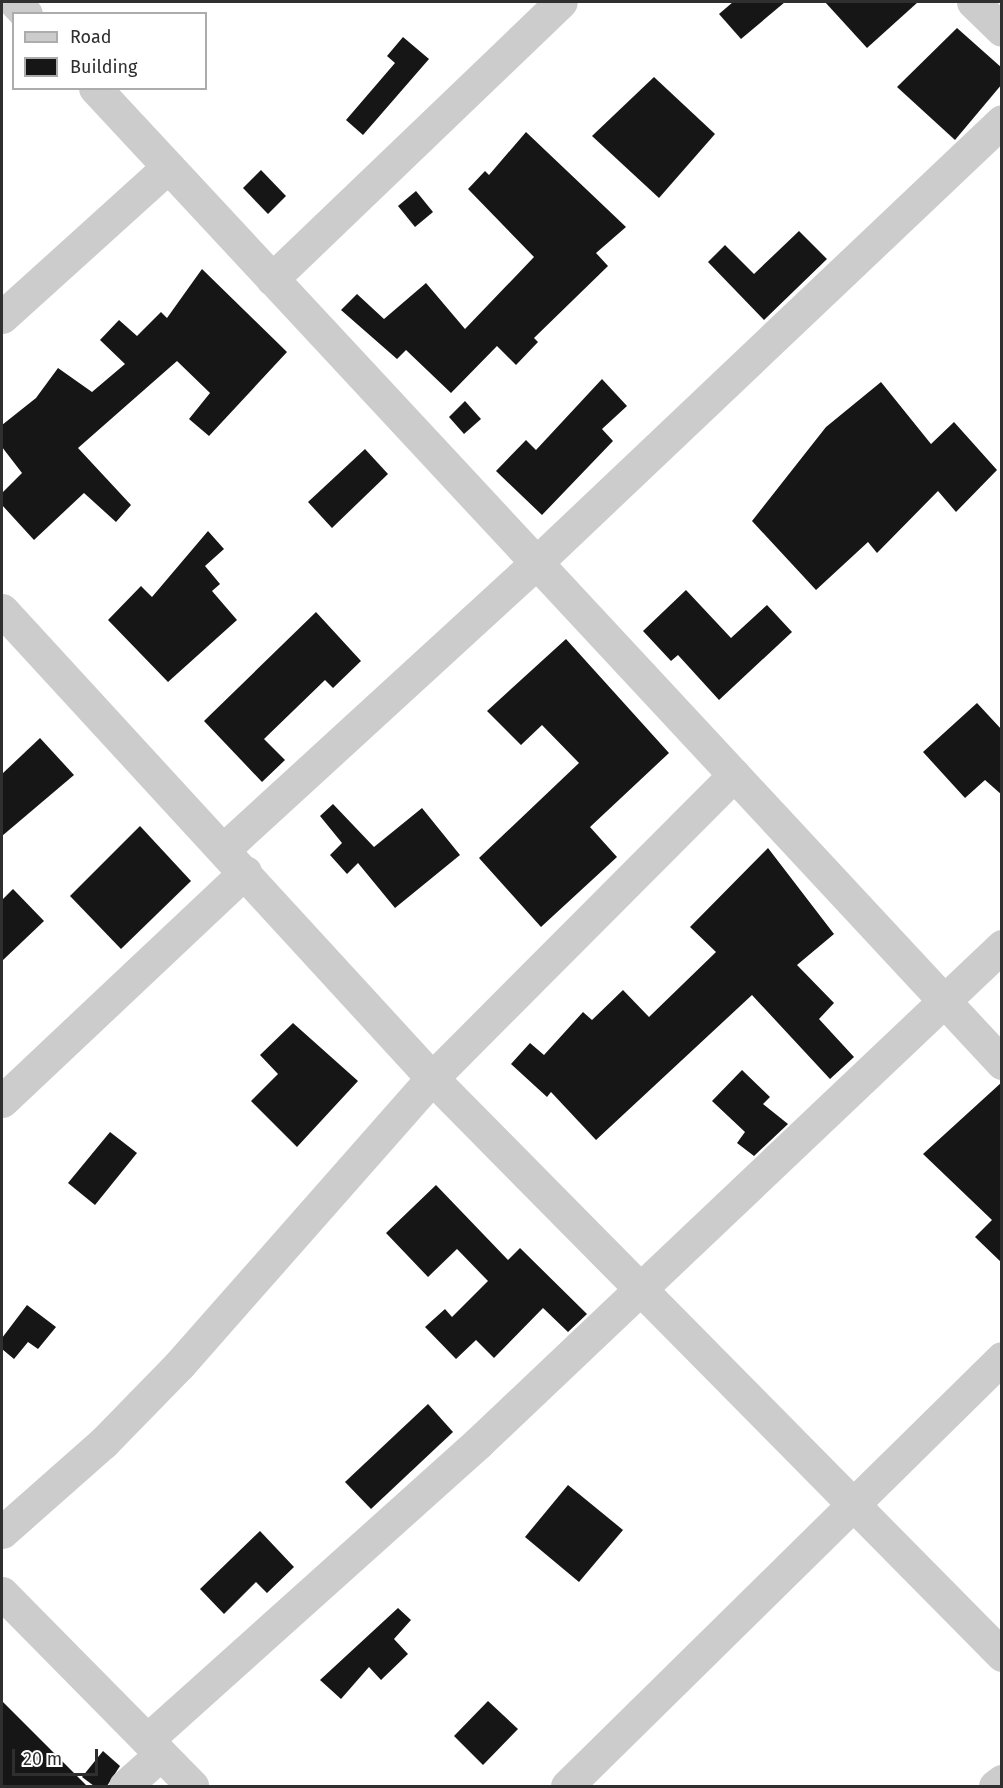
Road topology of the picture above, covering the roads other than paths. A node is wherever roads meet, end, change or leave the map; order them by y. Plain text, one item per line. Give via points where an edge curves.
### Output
1 (973, 2) edge
2 (542, 8) edge
3 (1002, 30) edge
4 (97, 90) edge
5 (1002, 121) edge
6 (168, 167) junction
7 (272, 279) junction
8 (2, 317) edge
9 (536, 563) junction
10 (2, 610) edge
11 (734, 776) junction
12 (235, 860) junction
13 (1002, 946) edge
14 (944, 1000) junction
15 (1002, 1063) edge
16 (432, 1078) junction
17 (2, 1101) edge
18 (642, 1288) junction
19 (1002, 1358) edge
20 (854, 1505) junction
21 (2, 1532) edge
22 (2, 1593) edge
23 (1002, 1655) edge
24 (154, 1747) junction
25 (1002, 1781) edge
26 (125, 1786) edge
27 (192, 1786) edge
28 (567, 1786) edge
29 (995, 1786) edge

1 - 3 street
2 - 7 street
4 - 6 street
5 - 9 street
6 - 7 street
6 - 8 street
7 - 9 street
9 - 11 street
9 - 12 street
10 - 12 street
11 - 14 street
11 - 16 street
12 - 16 street
12 - 17 street
13 - 14 street
14 - 15 street
14 - 18 street
16 - 18 street
16 - 21 street via 180,1364 103,1443
18 - 20 street
18 - 24 street
19 - 20 street
20 - 23 street
20 - 28 street
22 - 24 street
24 - 26 street
24 - 27 street
25 - 29 street

